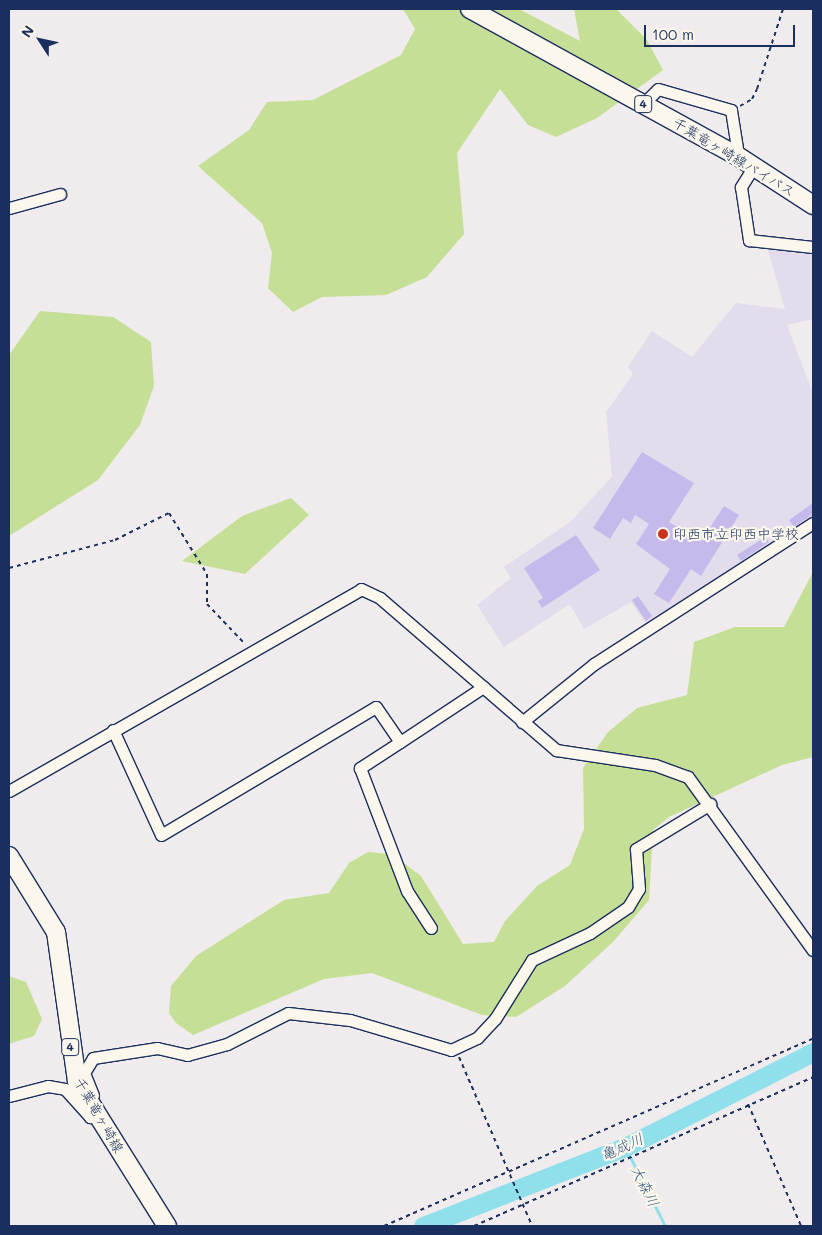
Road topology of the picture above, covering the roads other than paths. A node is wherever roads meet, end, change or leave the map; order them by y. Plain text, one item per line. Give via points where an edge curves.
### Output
1 (470, 9) edge
2 (643, 104) junction
3 (737, 148) dead end
4 (754, 166) junction
5 (60, 194) dead end
6 (813, 205) edge
7 (9, 208) edge
8 (813, 247) edge
9 (813, 523) edge
10 (483, 687) junction
11 (522, 722) junction
12 (113, 730) junction
13 (400, 742) junction
14 (9, 791) edge
15 (710, 804) junction
16 (9, 856) edge
17 (431, 928) dead end
18 (813, 950) edge
19 (9, 1096) edge
20 (90, 1104) junction
21 (167, 1226) edge

1 - 2 main road, 千葉竜ヶ崎線バイパス / 4
2 - 3 street via 658,89 731,110
2 - 4 main road, 千葉竜ヶ崎線バイパス / 4
4 - 6 main road, 千葉竜ヶ崎線バイパス / 4
4 - 8 street via 741,187 749,240
5 - 7 street
9 - 11 street via 594,664
10 - 11 street
10 - 12 street via 380,598 361,589
10 - 13 street
11 - 15 street via 556,750 673,770 688,777
12 - 13 street via 161,835 376,706
12 - 14 street
13 - 17 street via 360,768 407,891
15 - 18 street
15 - 20 street via 636,849 639,889 628,907 590,933 532,960 495,1019 477,1038 455,1048 350,1020 288,1014 227,1044 187,1055 157,1048 93,1058 84,1073 95,1098
16 - 20 main road, 千葉竜ヶ崎線 / 4 via 56,932 72,1064
19 - 20 street via 48,1086 65,1089 90,1117
20 - 21 main road, 千葉竜ヶ崎線 / 4

